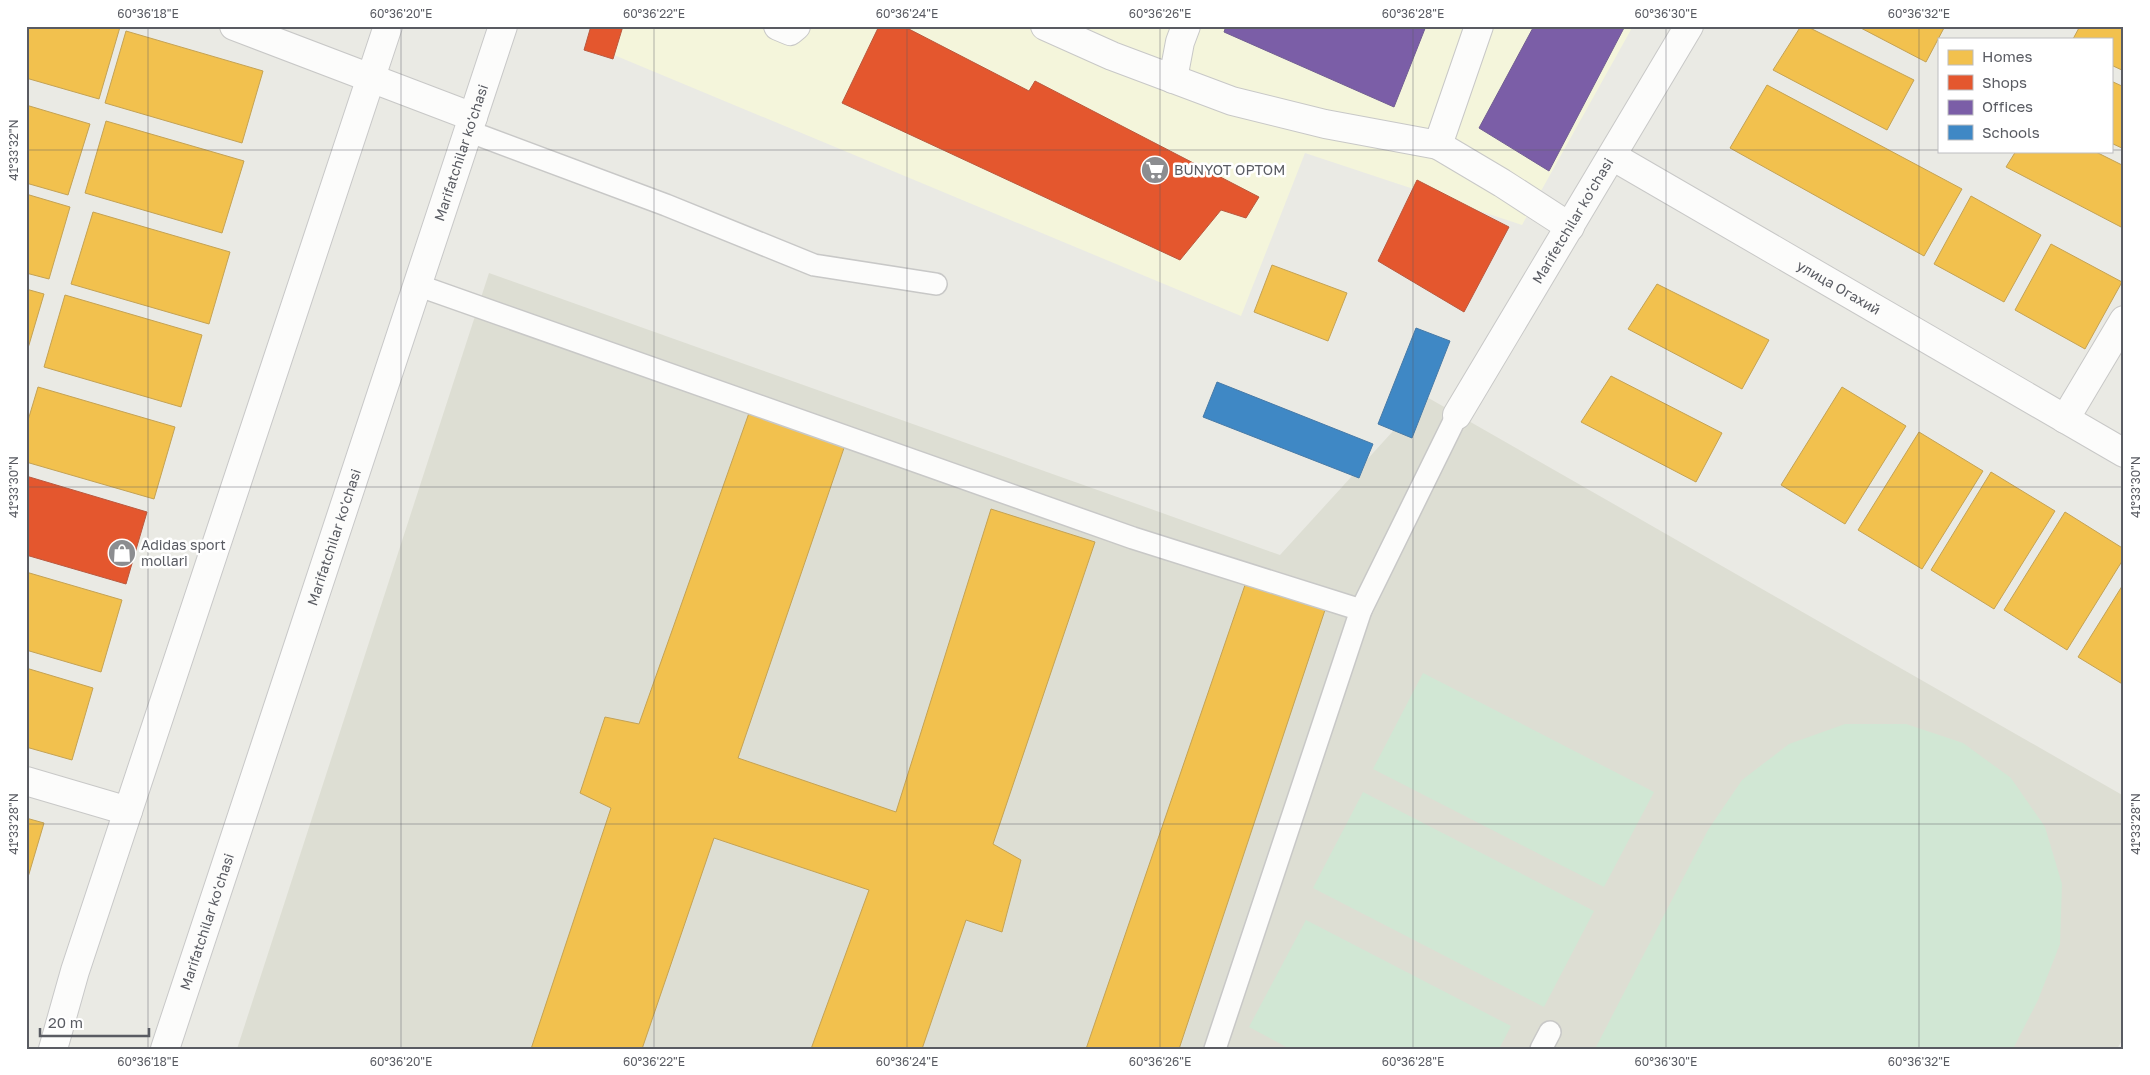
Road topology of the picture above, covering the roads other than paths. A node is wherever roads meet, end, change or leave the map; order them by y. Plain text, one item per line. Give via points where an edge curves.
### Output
1 (234, 26) edge
2 (388, 26) edge
3 (503, 26) edge
4 (778, 26) edge
5 (796, 26) edge
6 (1045, 26) edge
7 (1186, 26) edge
8 (1479, 26) edge
9 (1689, 26) edge
10 (371, 78) junction
11 (1173, 79) junction
12 (470, 124) junction
13 (1438, 145) junction
14 (1612, 156) junction
15 (1570, 227) junction
16 (936, 284) dead end
17 (417, 285) junction
18 (2124, 320) edge
19 (1457, 414) joint
20 (2065, 419) junction
21 (2124, 453) edge
22 (1361, 610) junction
23 (26, 781) edge
24 (128, 811) junction
25 (53, 1049) edge
26 (165, 1049) edge
27 (1215, 1049) edge

1 - 10 street
2 - 10 street
3 - 12 street, Marifatchilar ko'chasi
4 - 5 street via 790,31
6 - 11 street
7 - 11 street
8 - 13 street
9 - 14 street, Marifetchilar ko'chasi
10 - 12 street
10 - 24 street
11 - 13 street via 1232,100 1326,124
12 - 16 lane via 814,265
12 - 17 street, Marifatchilar ko'chasi
13 - 15 street
14 - 15 street, Marifetchilar ko'chasi
14 - 20 street, улица Огахий
15 - 19 street, Marifetchilar ko'chasi
17 - 22 lane via 1133,538
17 - 26 street, Marifatchilar ko'chasi
18 - 20 street
19 - 22 lane
20 - 21 street, улица Огахий
22 - 27 lane
23 - 24 street
24 - 25 street

